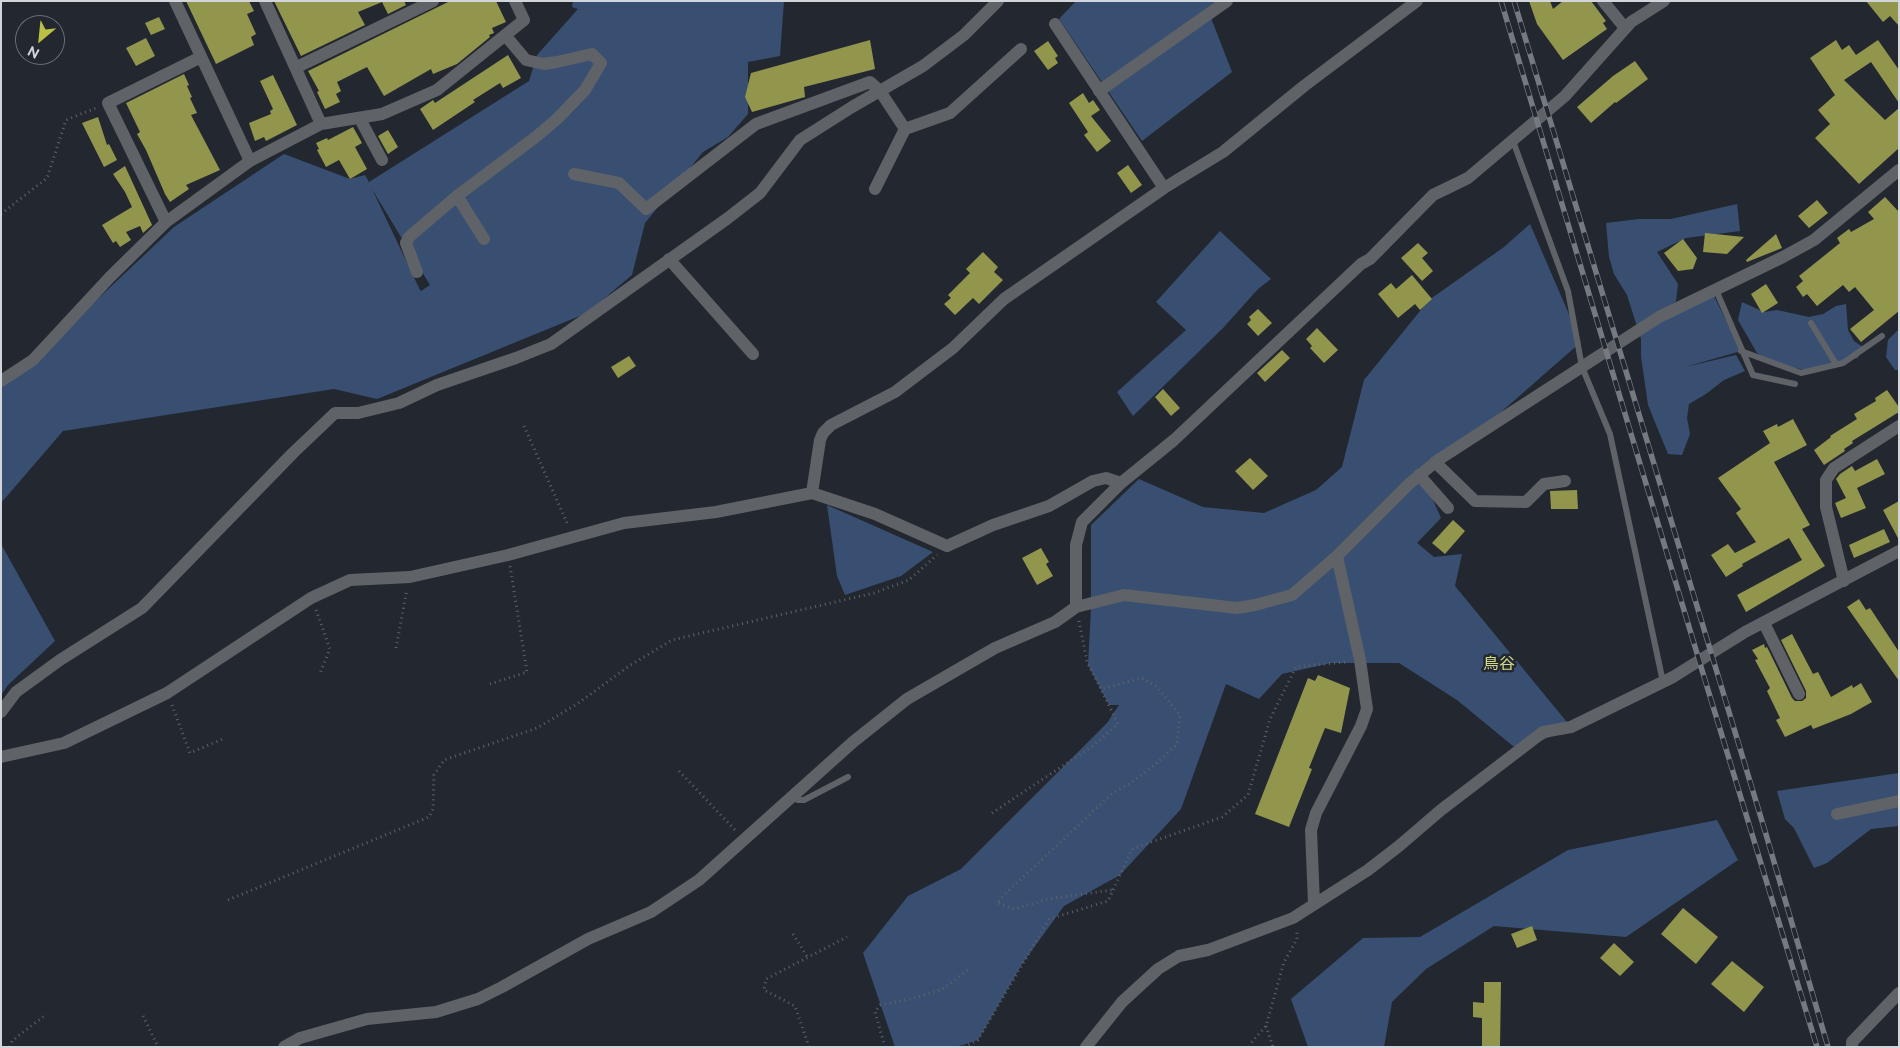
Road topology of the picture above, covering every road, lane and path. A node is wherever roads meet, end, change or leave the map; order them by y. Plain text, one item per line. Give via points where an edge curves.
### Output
1 (175, 1) edge
2 (264, 1) edge
3 (433, 1) edge
4 (515, 1) edge
5 (998, 1) edge
6 (1227, 1) edge
7 (1417, 1) edge
8 (1603, 1) edge
9 (1664, 1) edge
10 (1055, 24) dead end
11 (1625, 28) junction
12 (505, 35) junction
13 (1022, 49) dead end
14 (201, 57) junction
15 (297, 67) junction
16 (880, 91) junction
17 (1099, 91) junction
18 (108, 103) junction
19 (360, 118) junction
20 (322, 124) junction
21 (905, 129) junction
22 (1512, 139) junction
23 (382, 160) dead end
24 (250, 161) junction
25 (1899, 170) edge
26 (574, 174) dead end
27 (1164, 188) junction
28 (875, 189) dead end
29 (457, 196) junction
30 (1, 214) edge
31 (166, 222) junction
32 (484, 239) dead end
33 (668, 260) junction
34 (417, 272) dead end
35 (1716, 290) junction
36 (1811, 323) dead end
37 (1882, 336) dead end
38 (1741, 351) junction
39 (753, 354) dead end
40 (1836, 364) junction
41 (1582, 367) junction
42 (1, 381) edge
43 (1795, 384) dead end
44 (524, 426) dead end
45 (1899, 426) edge
46 (1435, 462) junction
47 (1419, 475) junction
48 (1565, 481) dead end
49 (1121, 483) junction
50 (812, 493) junction
51 (1448, 508) dead end
52 (573, 537) junction
53 (946, 546) junction
54 (1899, 551) edge
55 (508, 555) junction
56 (1337, 556) junction
57 (410, 577) junction
58 (1844, 581) junction
59 (311, 598) junction
60 (1076, 607) junction
61 (1764, 622) junction
62 (396, 648) dead end
63 (1360, 660) junction
64 (320, 672) dead end
65 (1668, 680) junction
66 (490, 684) dead end
67 (1101, 689) junction
68 (167, 693) junction
69 (1799, 694) dead end
70 (1, 712) edge
71 (225, 738) dead end
72 (1, 757) edge
73 (678, 771) dead end
74 (848, 777) dead end
75 (791, 797) junction
76 (1899, 802) edge
77 (992, 813) dead end
78 (1837, 814) dead end
79 (744, 840) junction
80 (1113, 890) junction
81 (228, 900) dead end
82 (1314, 904) junction
83 (1297, 916) junction
84 (793, 934) dead end
85 (847, 937) dead end
86 (808, 958) junction
87 (968, 970) dead end
88 (1899, 993) edge
89 (44, 1016) dead end
90 (143, 1016) dead end
91 (1266, 1026) junction
92 (10, 1047) edge
93 (158, 1047) edge
94 (284, 1047) edge
95 (808, 1047) edge
96 (884, 1047) edge
97 (964, 1047) edge
98 (1086, 1047) edge
99 (1250, 1047) edge
100 (1273, 1047) edge
101 (1852, 1047) edge

1 - 14 street
2 - 15 street
3 - 15 street
4 - 12 street via 524,20
5 - 16 street via 957,40 923,66
6 - 17 street
7 - 27 street via 1223,152
8 - 11 street
9 - 11 street
10 - 17 street
11 - 22 street via 1565,96
12 - 19 street via 437,90 382,114
12 - 29 street via 526,60 544,64 592,54 601,63 585,90 557,118
13 - 21 street via 950,113
14 - 18 street
14 - 24 street
15 - 20 street
16 - 21 street
16 - 26 street via 870,82 756,124 646,209 619,183
16 - 33 street via 800,140 760,192
17 - 27 street
18 - 30 path via 66,120 48,178
18 - 31 street
19 - 20 street
19 - 23 street
20 - 24 street
21 - 28 street
22 - 41 lane via 1568,291
22 - 49 street via 1468,178 1433,195 1370,259 1174,440
24 - 31 street
25 - 35 street via 1814,240
27 - 50 street via 1004,299 953,348 895,392 831,425 820,440
29 - 32 street
29 - 34 street via 409,237 406,243
31 - 42 street via 33,360
33 - 39 street
33 - 70 street via 551,344 437,385 399,403 358,413 335,413 142,608 16,692
35 - 38 lane
35 - 41 street via 1659,317
36 - 40 lane
37 - 40 lane via 1843,363
38 - 40 lane via 1801,373
38 - 43 lane via 1753,375
41 - 46 street
41 - 65 lane via 1610,434
44 - 52 path
45 - 58 street via 1834,468 1826,480 1826,507
46 - 47 street
46 - 48 street via 1475,501 1526,502 1544,484
47 - 51 street
47 - 56 street
49 - 53 street via 1106,478 1093,481 1049,506 993,525
49 - 60 street via 1082,522 1076,545
50 - 52 street via 716,512 624,523
50 - 53 street via 875,514
52 - 55 street
53 - 81 path via 909,580 874,593 672,640 536,728 444,760 434,775 433,809 429,818
54 - 58 street
55 - 57 street
55 - 66 path via 527,672
56 - 60 street via 1292,595 1255,605 1237,608 1124,595
56 - 63 street
57 - 59 street via 350,580
57 - 62 path
58 - 61 street
59 - 64 path via 330,649
59 - 68 street
60 - 67 path via 1087,662
60 - 75 street via 1055,622 995,648 907,699
61 - 65 street
61 - 69 street
63 - 80 path via 1296,667 1270,719 1248,795 1222,817 1132,849
63 - 82 street via 1367,709 1316,813 1311,830
65 - 82 street via 1571,727 1543,732 1376,864
67 - 77 path via 1118,724 1094,745
67 - 80 path via 1142,678 1157,687 1180,715 1177,744 1158,762 1114,792 997,903 1014,909 1048,899
68 - 71 path via 190,753
68 - 72 street via 64,743
73 - 79 path
74 - 75 lane via 804,800
75 - 79 street
76 - 78 street
79 - 94 street via 699,880 651,912 588,939 478,999 436,1012 367,1019 300,1038
80 - 97 path via 1108,901 1049,919 978,1040
82 - 83 street
83 - 91 path via 1296,939 1284,962
83 - 98 street via 1208,950 1179,956 1158,969 1122,1002
84 - 86 path
85 - 86 path
86 - 95 path via 766,980 764,990 795,1006
87 - 96 path via 941,990 880,1005 875,1012
88 - 101 street via 1852,1042
89 - 92 path via 12,1041
90 - 93 path
91 - 99 path
91 - 100 path

